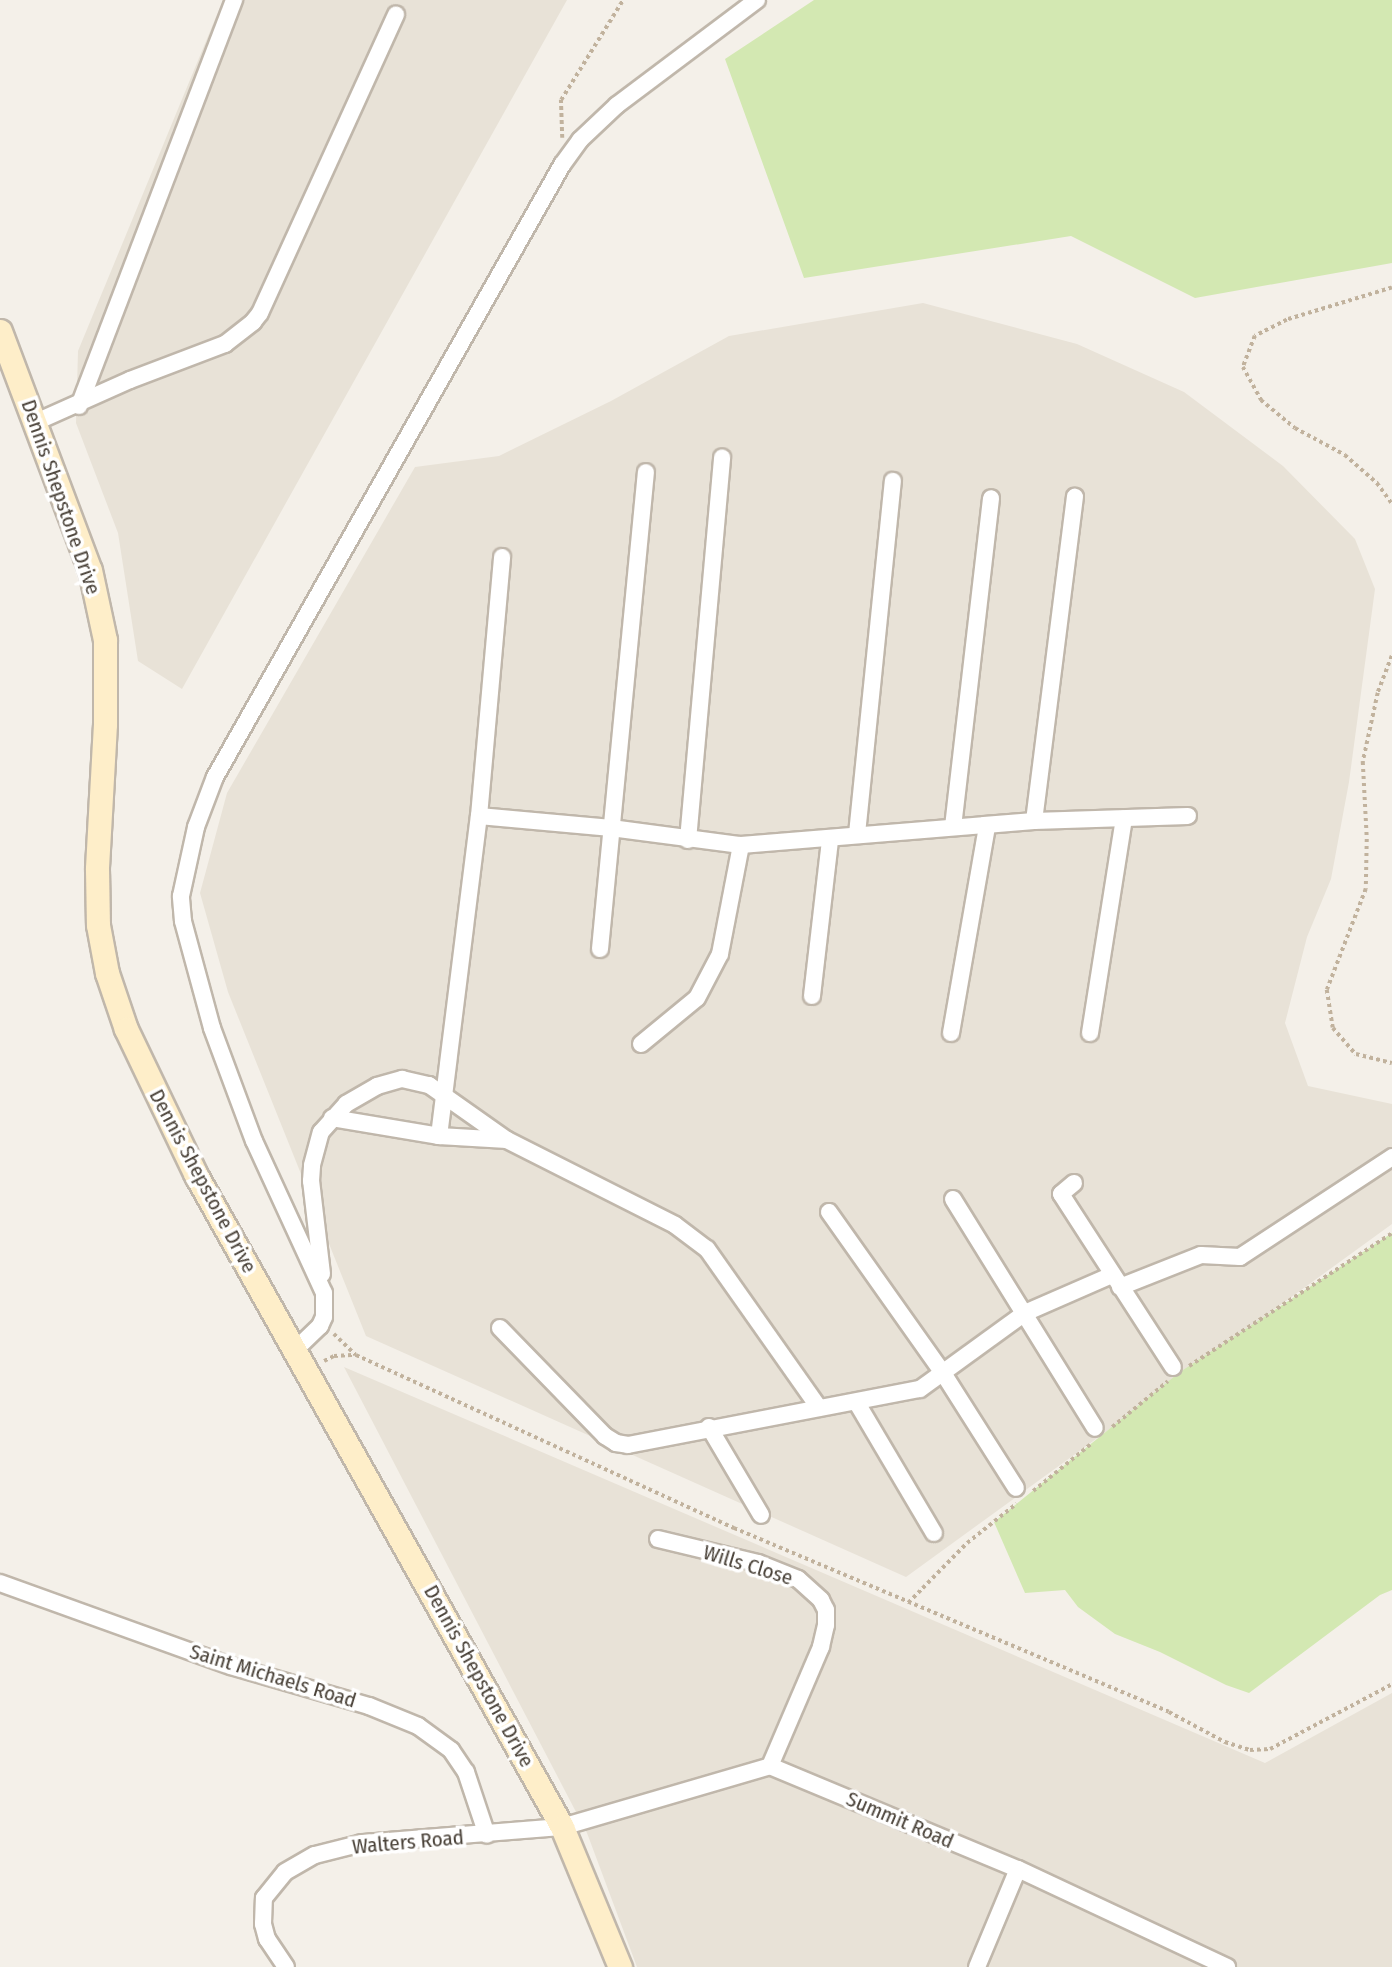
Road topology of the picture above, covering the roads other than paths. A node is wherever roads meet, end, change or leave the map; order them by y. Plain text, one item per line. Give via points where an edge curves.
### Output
1 (234, 0) edge
2 (757, 0) edge
3 (396, 15) dead end
4 (0, 331) edge
5 (79, 406) junction
6 (36, 422) junction
7 (722, 458) dead end
8 (646, 472) dead end
9 (893, 481) dead end
10 (1075, 497) dead end
11 (991, 498) dead end
12 (502, 557) dead end
13 (479, 816) junction
14 (1188, 816) dead end
15 (1124, 819) junction
16 (1034, 821) junction
17 (953, 827) junction
18 (987, 827) junction
19 (611, 828) junction
20 (857, 834) junction
21 (688, 840) junction
22 (830, 840) junction
23 (741, 845) junction
24 (600, 949) dead end
25 (812, 996) dead end
26 (1090, 1032) dead end
27 (951, 1033) dead end
28 (641, 1044) dead end
29 (446, 1095) junction
30 (332, 1118) junction
31 (439, 1136) junction
32 (507, 1140) junction
33 (1392, 1157) edge
34 (1074, 1183) dead end
35 (953, 1199) dead end
36 (829, 1212) dead end
37 (1116, 1281) junction
38 (324, 1293) junction
39 (1025, 1312) junction
40 (500, 1328) dead end
41 (295, 1350) junction
42 (943, 1373) junction
43 (1174, 1373) road end
44 (856, 1403) junction
45 (819, 1408) junction
46 (709, 1427) junction
47 (1099, 1433) road end
48 (1016, 1488) dead end
49 (761, 1515) dead end
50 (934, 1533) dead end
51 (657, 1539) dead end
52 (0, 1583) edge
53 (770, 1766) junction
54 (562, 1827) junction
55 (487, 1835) junction
56 (1018, 1869) junction
57 (286, 1967) edge
58 (620, 1967) edge
59 (977, 1967) edge
60 (1227, 1967) edge

1 - 5 street
2 - 38 street via 618,105 562,164 215,777 183,876 183,921 212,1028 254,1141
3 - 5 street via 253,322 225,344 130,380
4 - 6 street, Dennis Shepstone Drive
5 - 6 street
6 - 41 street, Dennis Shepstone Drive via 90,570 105,640 97,869 98,925 107,973 144,1072
7 - 21 street
8 - 19 street
9 - 20 street
10 - 16 street
11 - 17 street
12 - 13 street
13 - 19 street
13 - 29 street
14 - 15 street
15 - 16 street
15 - 26 street
16 - 18 street
17 - 18 street
17 - 20 street
18 - 27 street
19 - 21 street
19 - 24 street
20 - 22 street
21 - 23 street
22 - 23 street
22 - 25 street
23 - 28 street via 720,954 697,998
29 - 30 street via 429,1085 402,1079 358,1095
29 - 31 street
29 - 32 street
30 - 31 street
30 - 38 street via 321,1132 312,1165
31 - 32 street
32 - 45 street via 675,1225 707,1249
33 - 37 street via 1240,1257 1201,1255
34 - 37 street via 1061,1194
35 - 39 street
36 - 42 street
37 - 39 street
37 - 43 street
38 - 41 street via 324,1317 314,1334
39 - 42 street
39 - 47 street
40 - 46 street via 616,1443 628,1445
41 - 54 street, Dennis Shepstone Drive
42 - 44 street via 920,1389
42 - 48 street
44 - 45 street
44 - 50 street
45 - 46 street
46 - 49 street
51 - 53 street, Wills Close via 798,1579 826,1610 821,1647
52 - 55 street, Saint Michaels Road via 231,1667 369,1706 418,1726 450,1750 466,1772
53 - 54 street
53 - 56 street, Summit Road
54 - 55 street, Walters Road
54 - 58 street, Dennis Shepstone Drive
55 - 57 street, Walters Road via 362,1843 315,1854 285,1872 271,1885 262,1910 267,1939
56 - 59 street
56 - 60 street, Summit Road

